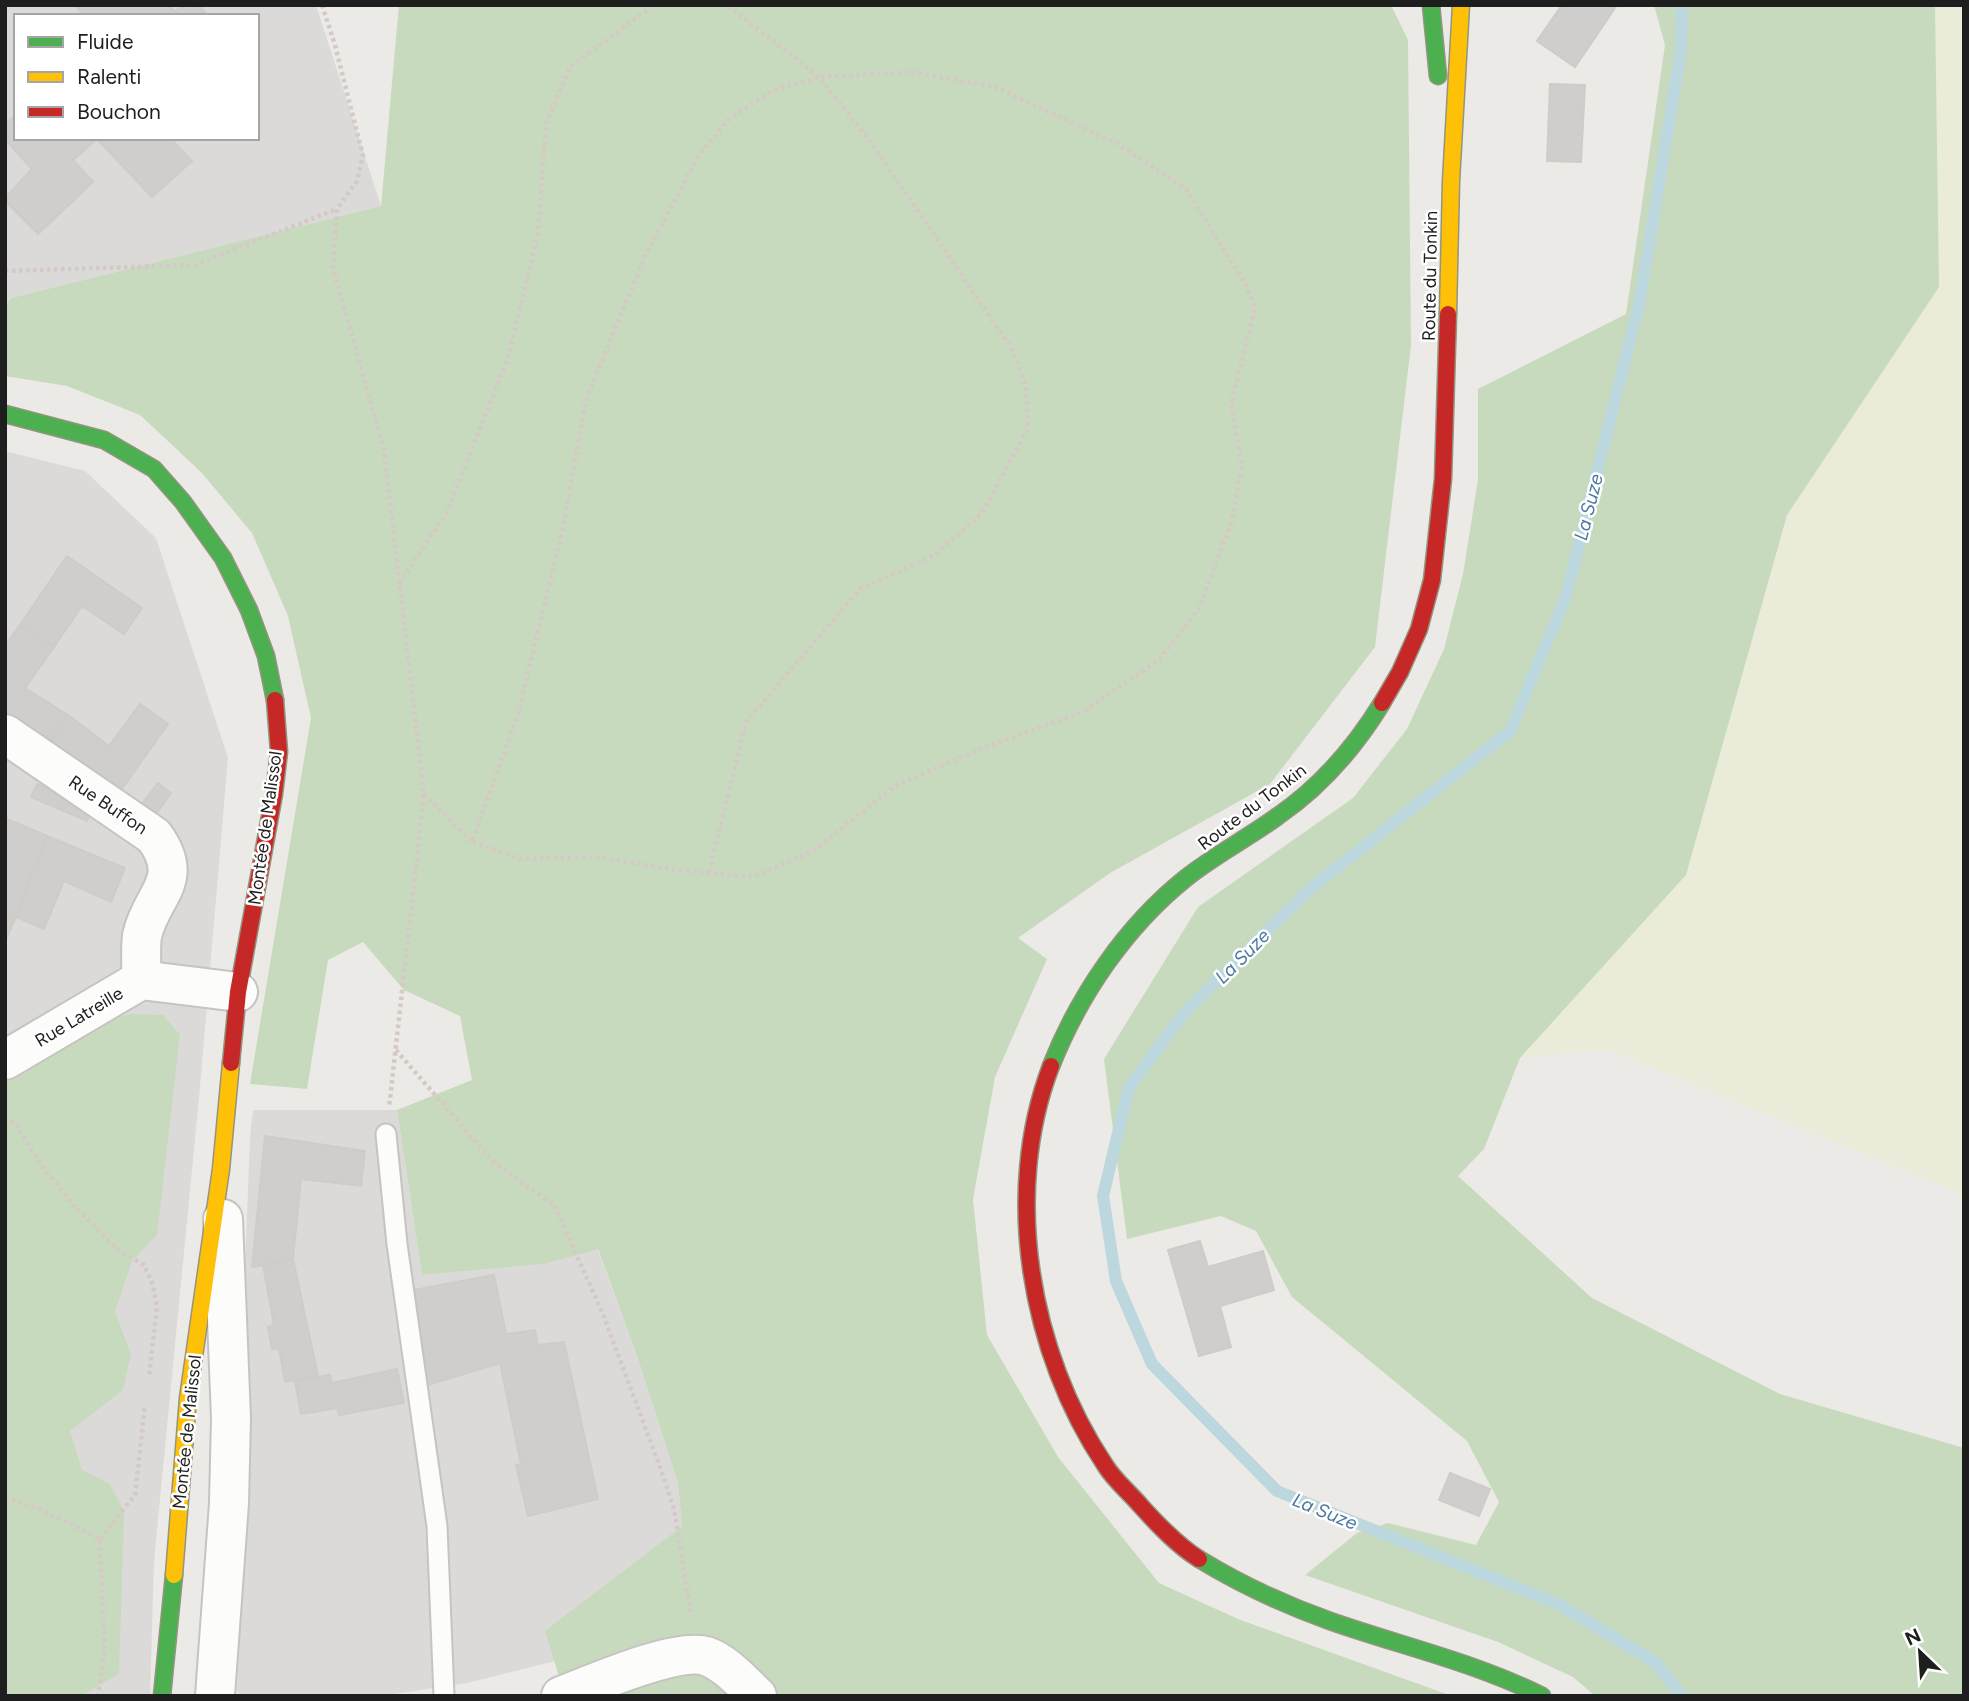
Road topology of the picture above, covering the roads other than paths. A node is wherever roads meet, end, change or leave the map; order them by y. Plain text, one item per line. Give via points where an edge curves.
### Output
1 (1431, 5) edge
2 (1461, 5) edge
3 (1450, 192) junction
4 (5, 414) edge
5 (5, 734) edge
6 (141, 980) junction
7 (238, 992) junction
8 (5, 1060) edge
9 (386, 1134) road end
10 (220, 1169) junction
11 (747, 1687) edge
12 (162, 1696) edge
13 (215, 1696) edge
14 (444, 1696) edge
15 (561, 1696) edge
16 (1542, 1696) edge

1 - 3 street, Route du Tonkin
2 - 3 street, Route du Tonkin
3 - 16 street, Route du Tonkin via 1448,375 1439,543 1428,606 1411,649 1390,692 1352,746 1309,793 1188,876 1130,930 1074,1016 1047,1076 1033,1133 1026,1206 1042,1321 1074,1415 1107,1469 1155,1521 1198,1559 1250,1586 1328,1620 1464,1661
4 - 7 street, Montée de Malissol via 104,440 154,469 223,558 249,610 266,656 279,752
5 - 6 street, Rue Buffon via 154,836 165,852 169,870 142,937
6 - 7 street, Rue Latreille
6 - 8 street, Rue Latreille
7 - 10 street, Montée de Malissol
9 - 14 lane via 437,1525
10 - 12 street, Montée de Malissol via 188,1398
10 - 13 street, Montée de Malissol via 231,1418
11 - 15 street via 719,1663 698,1654 675,1656

